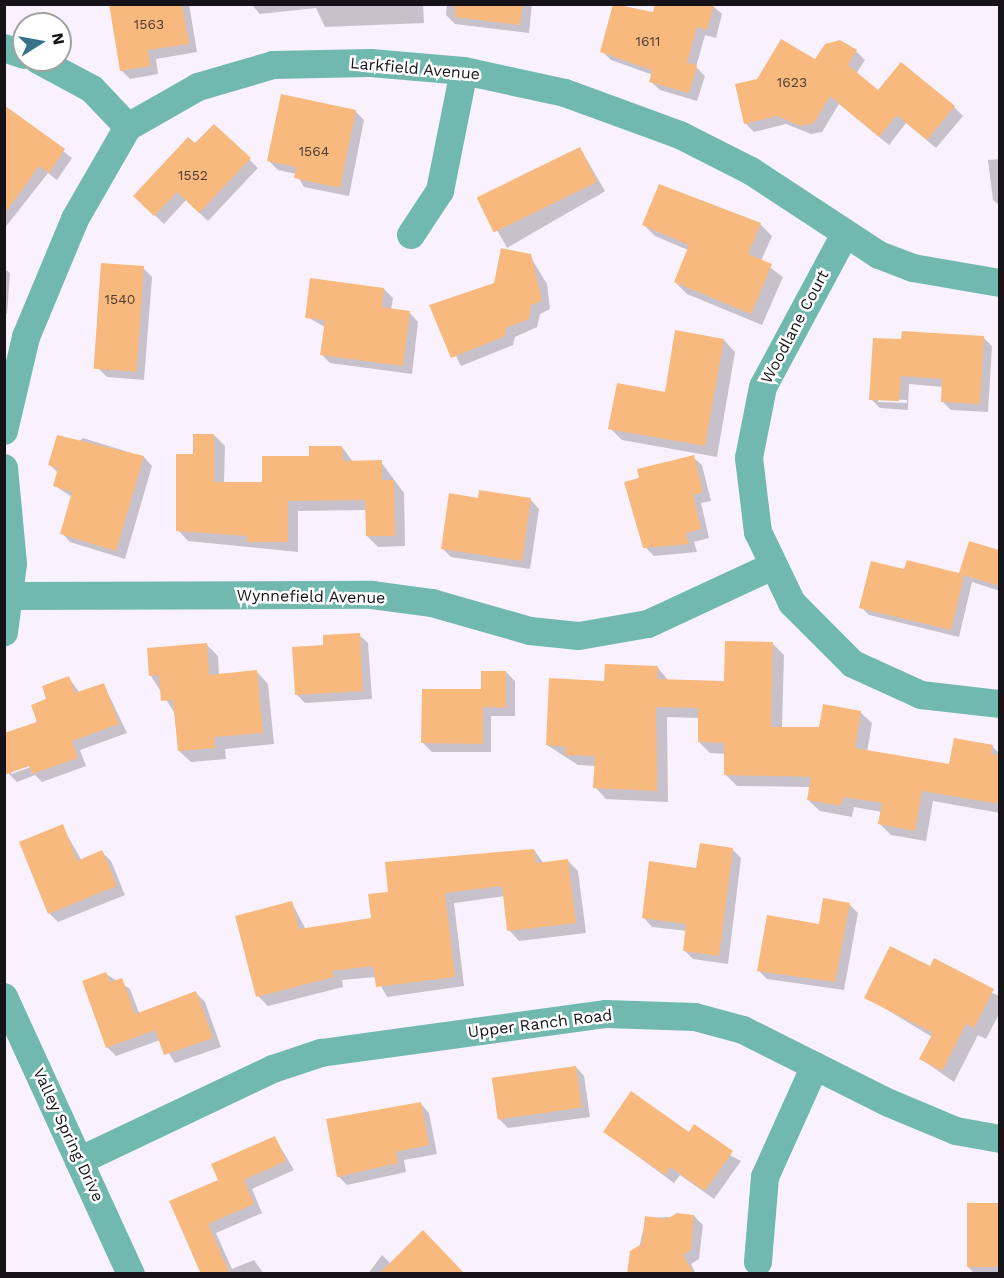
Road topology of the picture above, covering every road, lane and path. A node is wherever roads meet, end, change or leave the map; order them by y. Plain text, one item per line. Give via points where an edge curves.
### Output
1 (464, 71) junction
2 (60, 72) edge
3 (128, 127) junction
4 (411, 235) dead end
5 (844, 236) junction
6 (999, 284) edge
7 (4, 431) edge
8 (4, 468) edge
9 (771, 567) junction
10 (12, 596) junction
11 (4, 632) edge
12 (999, 704) edge
13 (4, 997) edge
14 (815, 1066) junction
15 (999, 1139) edge
16 (79, 1161) junction
17 (758, 1262) dead end
18 (131, 1274) edge

1 - 3 street, Larkfield Avenue via 340,62 273,65 198,87
1 - 4 street via 440,191
1 - 5 street, Larkfield Avenue via 565,93 680,135 751,171
2 - 3 street via 92,89
3 - 7 street via 75,219 26,337
5 - 6 street, Larkfield Avenue via 913,268
5 - 9 street, Woodlane Court via 777,354 754,416 751,494
8 - 10 street
9 - 10 street, Wynnefield Avenue via 648,624 579,636 530,631 432,603 372,595
9 - 12 street, Woodlane Court via 813,628 853,664 921,695
10 - 11 street
13 - 16 street, Valley Spring Drive
14 - 15 street, Upper Ranch Road via 956,1131
14 - 16 street, Upper Ranch Road via 743,1030 695,1017 606,1014 321,1053 273,1069
14 - 17 street via 765,1177
16 - 18 street, Valley Spring Drive

